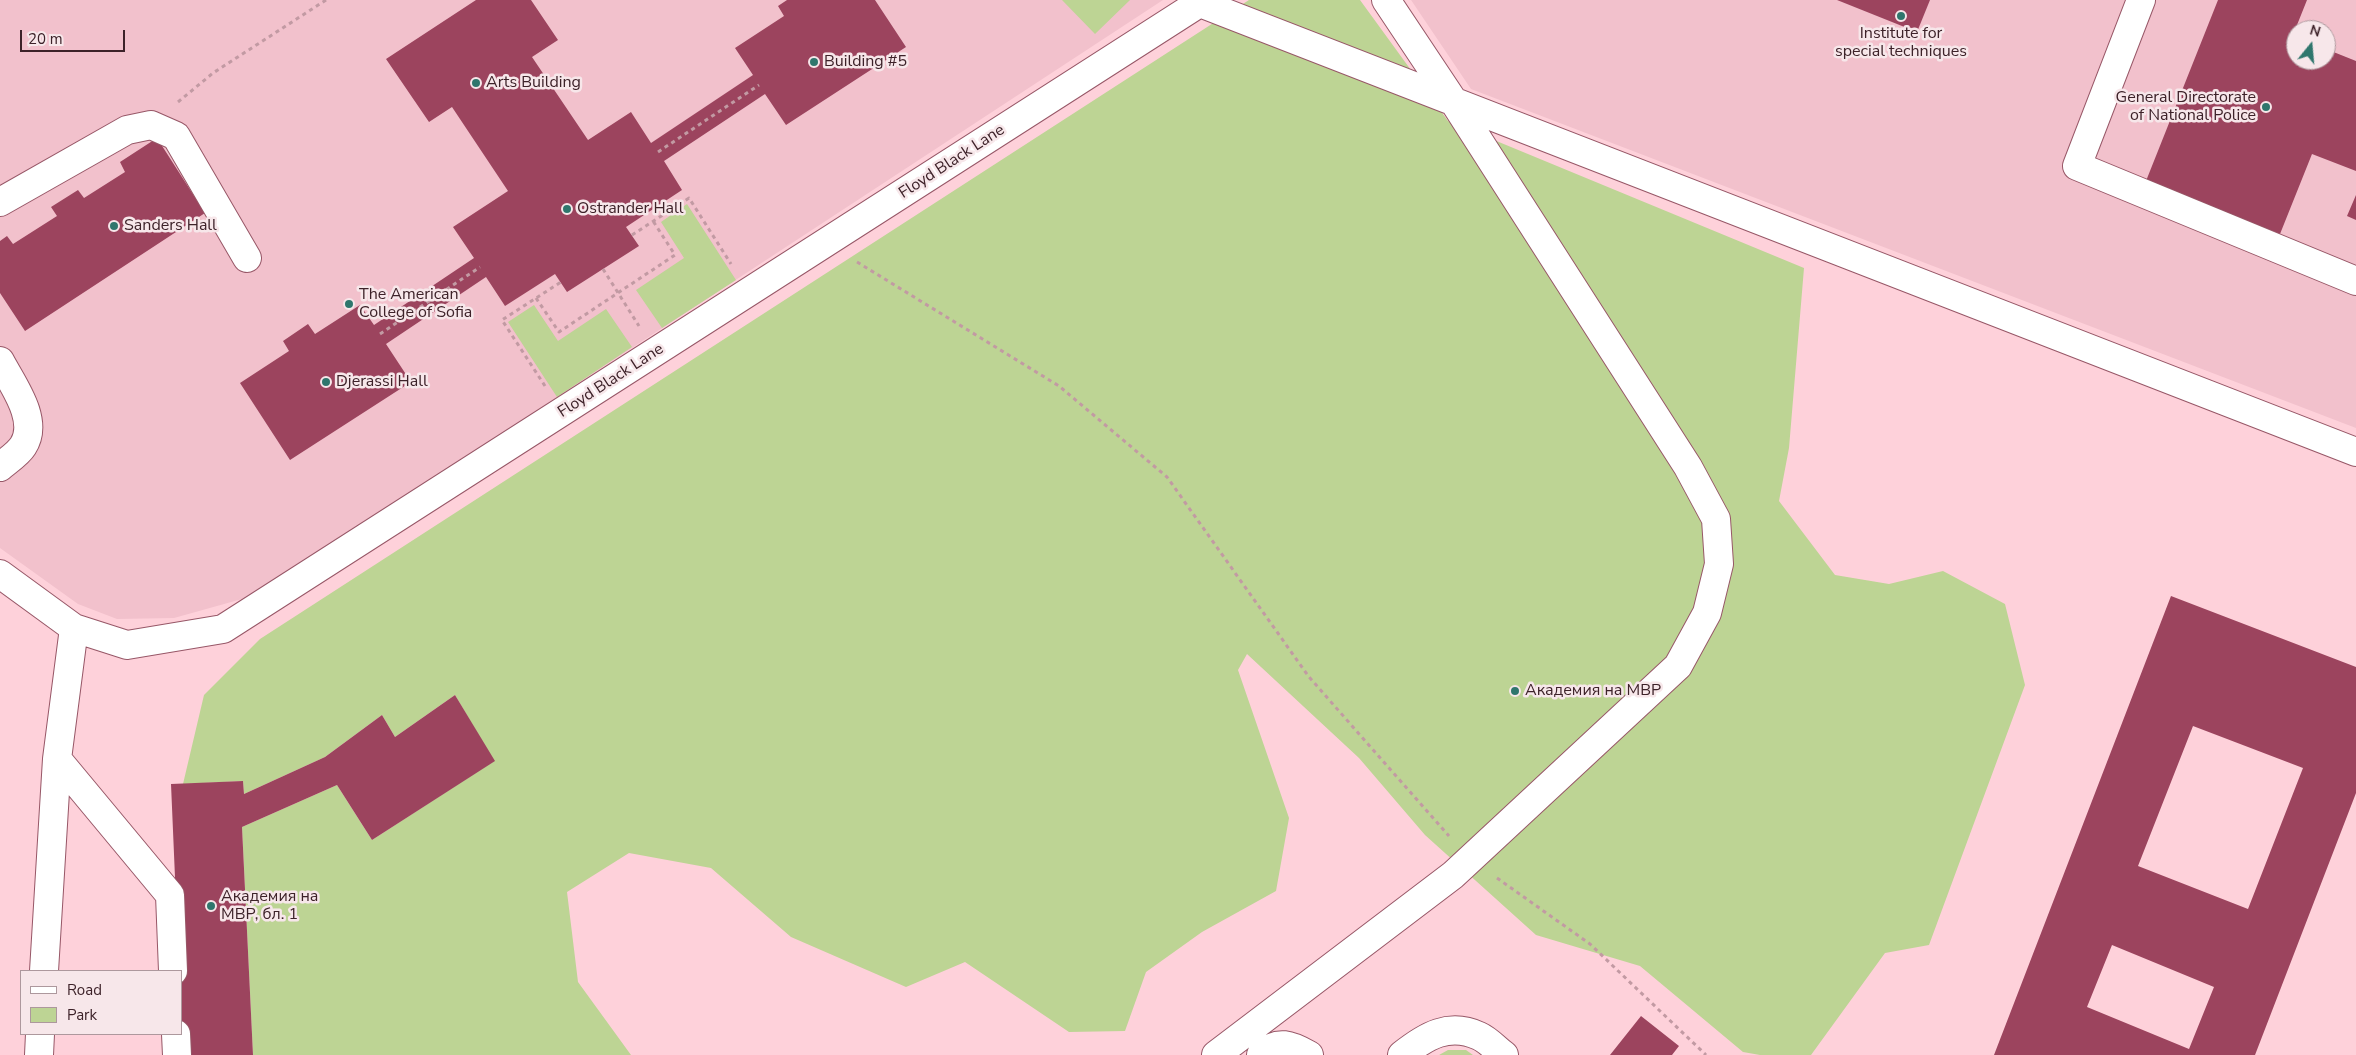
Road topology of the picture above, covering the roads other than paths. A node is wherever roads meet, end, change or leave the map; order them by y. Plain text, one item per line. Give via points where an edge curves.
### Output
1 (1386, 0) edge
2 (2141, 0) edge
3 (1202, 2) edge
4 (1454, 102) junction
5 (0, 202) edge
6 (247, 258) dead end
7 (2356, 281) edge
8 (0, 361) edge
9 (2356, 452) edge
10 (0, 467) edge
11 (0, 574) edge
12 (74, 628) junction
13 (57, 758) junction
14 (44, 970) edge
15 (173, 970) edge
16 (40, 1035) edge
17 (176, 1035) edge
18 (39, 1055) edge
19 (177, 1055) edge
20 (1216, 1055) edge
21 (1261, 1055) edge
22 (1309, 1055) edge
23 (1402, 1055) edge
24 (1504, 1055) edge

1 - 4 street
2 - 7 street via 2077,166
3 - 4 street
3 - 12 street, Floyd Black Lane via 223,629 126,644
4 - 9 street
4 - 20 street via 1688,466 1716,518 1719,564 1707,613 1678,666 1453,875
5 - 6 street via 127,130 151,125 176,136
8 - 10 street via 25,409 29,430 23,447
11 - 12 street, Floyd Black Lane
12 - 13 street
13 - 14 street
13 - 15 street via 170,895
16 - 18 street
17 - 19 street
21 - 22 street via 1270,1047 1291,1045
23 - 24 street via 1422,1039 1453,1029 1480,1036

